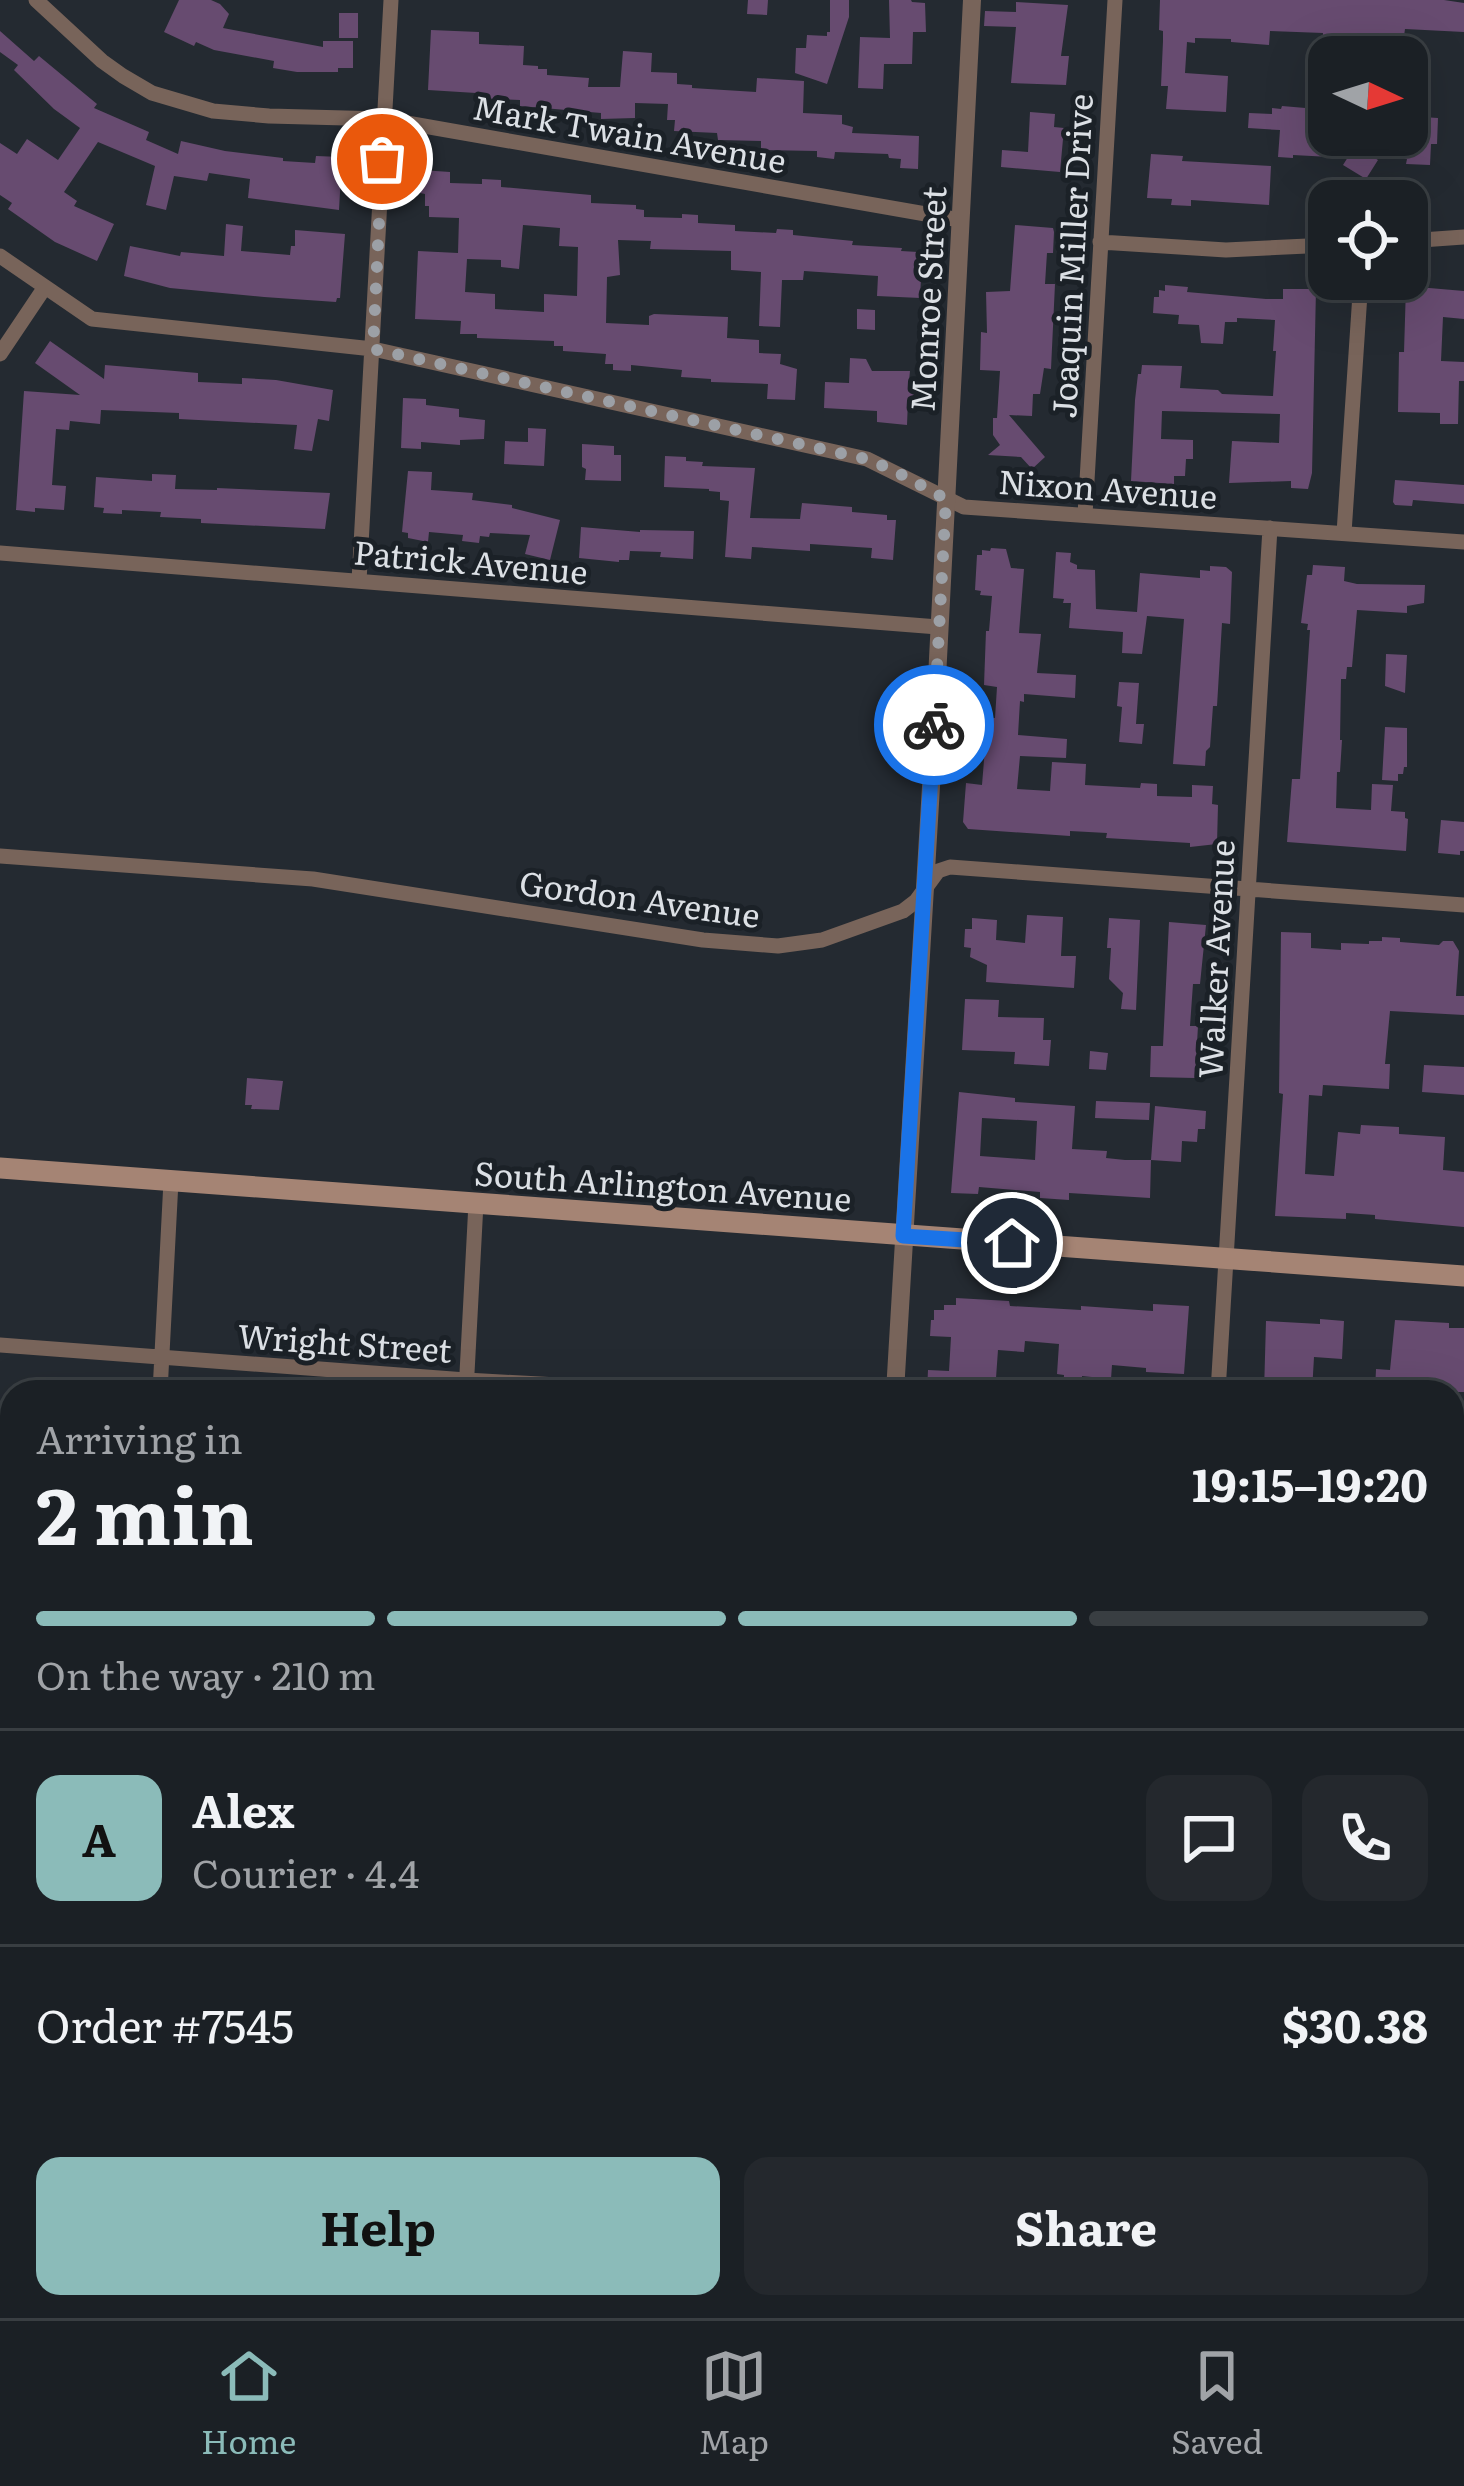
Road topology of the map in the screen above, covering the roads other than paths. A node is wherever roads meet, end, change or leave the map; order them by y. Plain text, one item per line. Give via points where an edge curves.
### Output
1 (36, 0) edge
2 (391, 0) edge
3 (972, 0) edge
4 (1115, 0) edge
5 (384, 119) junction
6 (960, 220) junction
7 (1464, 237) edge
8 (1428, 240) edge
9 (1100, 242) junction
10 (1308, 246) edge
11 (0, 256) edge
12 (45, 287) junction
13 (1360, 300) edge
14 (373, 349) junction
15 (0, 353) edge
16 (946, 499) junction
17 (1085, 515) junction
18 (1270, 528) junction
19 (1344, 533) junction
20 (1464, 542) edge
21 (0, 553) edge
22 (359, 580) junction
23 (938, 627) junction
24 (0, 856) edge
25 (1246, 889) junction
26 (924, 892) junction
27 (1464, 905) edge
28 (0, 1168) edge
29 (171, 1180) junction
30 (476, 1203) junction
31 (903, 1236) junction
32 (1227, 1259) junction
33 (1464, 1276) edge
34 (0, 1346) edge
35 (162, 1358) junction
36 (161, 1380) edge
37 (401, 1380) edge
38 (466, 1380) edge
39 (896, 1380) edge
40 (1220, 1380) edge

1 - 5 street, Mark Twain Avenue via 102,61 166,98 236,114
2 - 5 street
3 - 6 street, Monroe Street
4 - 9 street, Joaquin Miller Drive
5 - 6 street, Mark Twain Avenue
5 - 14 street
6 - 16 street, Monroe Street
7 - 8 street
9 - 10 street
9 - 17 street, Joaquin Miller Drive
11 - 12 street, Nixon Avenue
12 - 14 street, Nixon Avenue via 101,321
12 - 15 street
13 - 19 street
14 - 16 street, Nixon Avenue via 867,459
14 - 22 street
16 - 17 street, Nixon Avenue
16 - 23 street, Monroe Street
17 - 18 street, Nixon Avenue
18 - 19 street, Nixon Avenue
18 - 25 street, Walker Avenue
19 - 20 street, Nixon Avenue
21 - 22 street, Patrick Avenue
22 - 23 street, Patrick Avenue
23 - 26 street, Monroe Street
24 - 26 street, Gordon Avenue via 313,879 778,946 894,915
25 - 26 street, Gordon Avenue via 950,867
25 - 27 street, Gordon Avenue
25 - 32 street, Walker Avenue
26 - 31 street, Monroe Street
28 - 29 main road, South Arlington Avenue
29 - 30 main road, South Arlington Avenue
29 - 35 street
30 - 31 main road, South Arlington Avenue
30 - 38 street
31 - 32 main road, South Arlington Avenue
31 - 39 street, Monroe Street
32 - 33 main road, South Arlington Avenue
32 - 40 street, Walker Avenue
34 - 35 street, Wright Street
35 - 36 street
35 - 37 street, Wright Street

